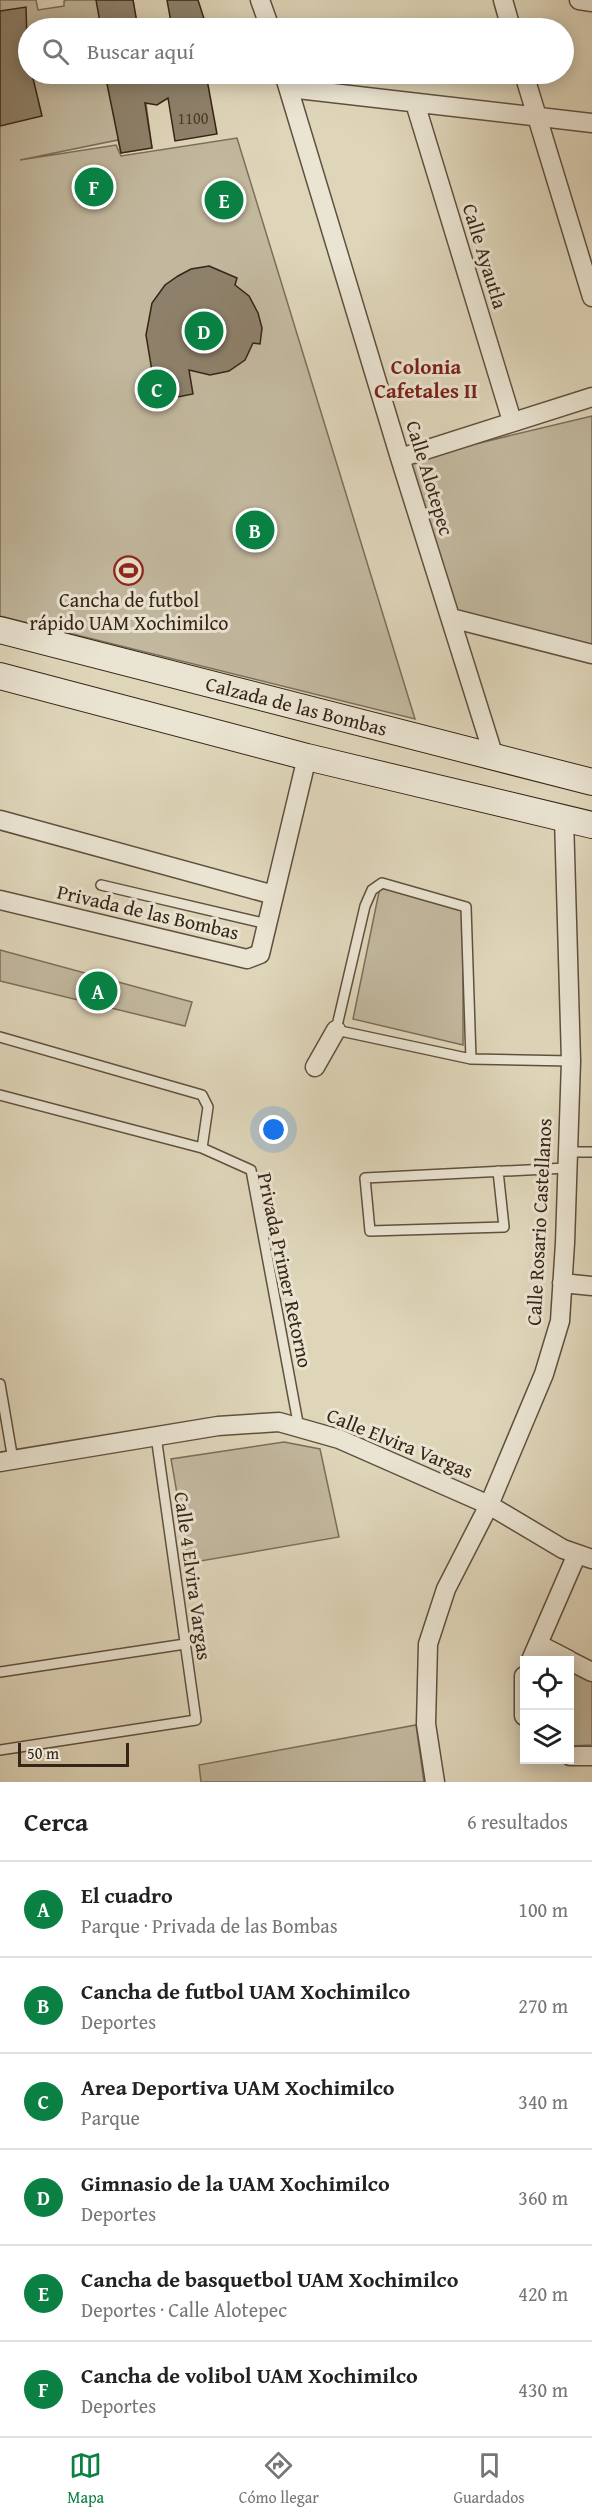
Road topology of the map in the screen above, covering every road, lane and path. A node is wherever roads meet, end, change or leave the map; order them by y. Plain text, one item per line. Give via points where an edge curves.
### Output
1 (260, 0) edge
2 (503, 0) edge
3 (579, 0) edge
4 (592, 2) edge
5 (266, 18) edge
6 (508, 18) edge
7 (287, 84) edge
8 (303, 84) edge
9 (527, 84) edge
10 (415, 104) junction
11 (536, 117) junction
12 (592, 123) edge
13 (592, 297) edge
14 (592, 397) edge
15 (512, 421) junction
16 (400, 458) junction
17 (451, 618) junction
18 (0, 630) edge
19 (592, 654) edge
20 (0, 676) edge
21 (307, 757) junction
22 (494, 757) junction
23 (592, 782) edge
24 (564, 818) junction
25 (0, 819) edge
26 (592, 825) edge
27 (101, 885) dead end
28 (274, 895) junction
29 (0, 900) edge
30 (267, 924) junction
31 (336, 1030) junction
32 (0, 1037) edge
33 (471, 1059) junction
34 (571, 1061) junction
35 (315, 1067) dead end
36 (0, 1095) edge
37 (202, 1148) junction
38 (592, 1152) edge
39 (566, 1160) junction
40 (498, 1171) junction
41 (562, 1283) junction
42 (592, 1286) edge
43 (0, 1384) edge
44 (298, 1428) junction
45 (156, 1436) junction
46 (6, 1461) edge
47 (489, 1505) junction
48 (585, 1557) edge
49 (185, 1644) junction
50 (535, 1652) edge
51 (550, 1656) edge
52 (574, 1663) edge
53 (0, 1672) edge
54 (592, 1672) edge
55 (0, 1750) edge
56 (574, 1756) edge
57 (592, 1756) edge
58 (435, 1782) edge

1 - 5 street
2 - 6 street
3 - 4 street
7 - 16 street, Calle Alotepec
8 - 10 street
9 - 11 street
10 - 11 street
10 - 15 street, Calle Ayautla
11 - 12 street
11 - 13 street
14 - 15 street
15 - 16 street
16 - 17 street, Calle Alotepec
17 - 19 street
17 - 22 street, Calle Alotepec
18 - 22 main road, Calzada de las Bombas
20 - 21 main road
21 - 24 main road
21 - 28 street, Privada de las Bombas
22 - 23 main road, Calzada de las Bombas
24 - 26 main road
24 - 34 street, Calle Rosario Castellanos
25 - 28 street
27 - 30 lane
28 - 30 street, Privada de las Bombas
29 - 30 street, Privada de las Bombas via 247,959 260,954
31 - 33 lane
31 - 33 lane via 365,906 372,890 382,883 466,907
31 - 35 street
32 - 37 lane via 202,1095 208,1107
33 - 34 lane
34 - 39 street, Calle Rosario Castellanos
36 - 37 lane, Privada Primer Retorno
37 - 44 lane, Privada Primer Retorno via 251,1170
38 - 39 lane
39 - 40 lane
39 - 41 street, Calle Rosario Castellanos
40 - 40 lane via 365,1178 370,1231 504,1227
41 - 42 street
41 - 47 street, Calle Rosario Castellanos via 560,1322 544,1374
43 - 46 lane
44 - 45 street, Calle Elvira Vargas via 279,1422
44 - 47 street, Calle Elvira Vargas via 339,1439
45 - 46 street, Calle Elvira Vargas
45 - 49 lane, Calle 4 Elvira Vargas
47 - 48 street, Calle Elvira Vargas via 563,1549
47 - 58 street, Calle Rosario Castellanos via 446,1589 428,1644 426,1724
48 - 50 street
49 - 53 lane
49 - 55 lane, Calle 4 Elvira Vargas via 196,1720
50 - 51 street
52 - 54 street
56 - 57 street

